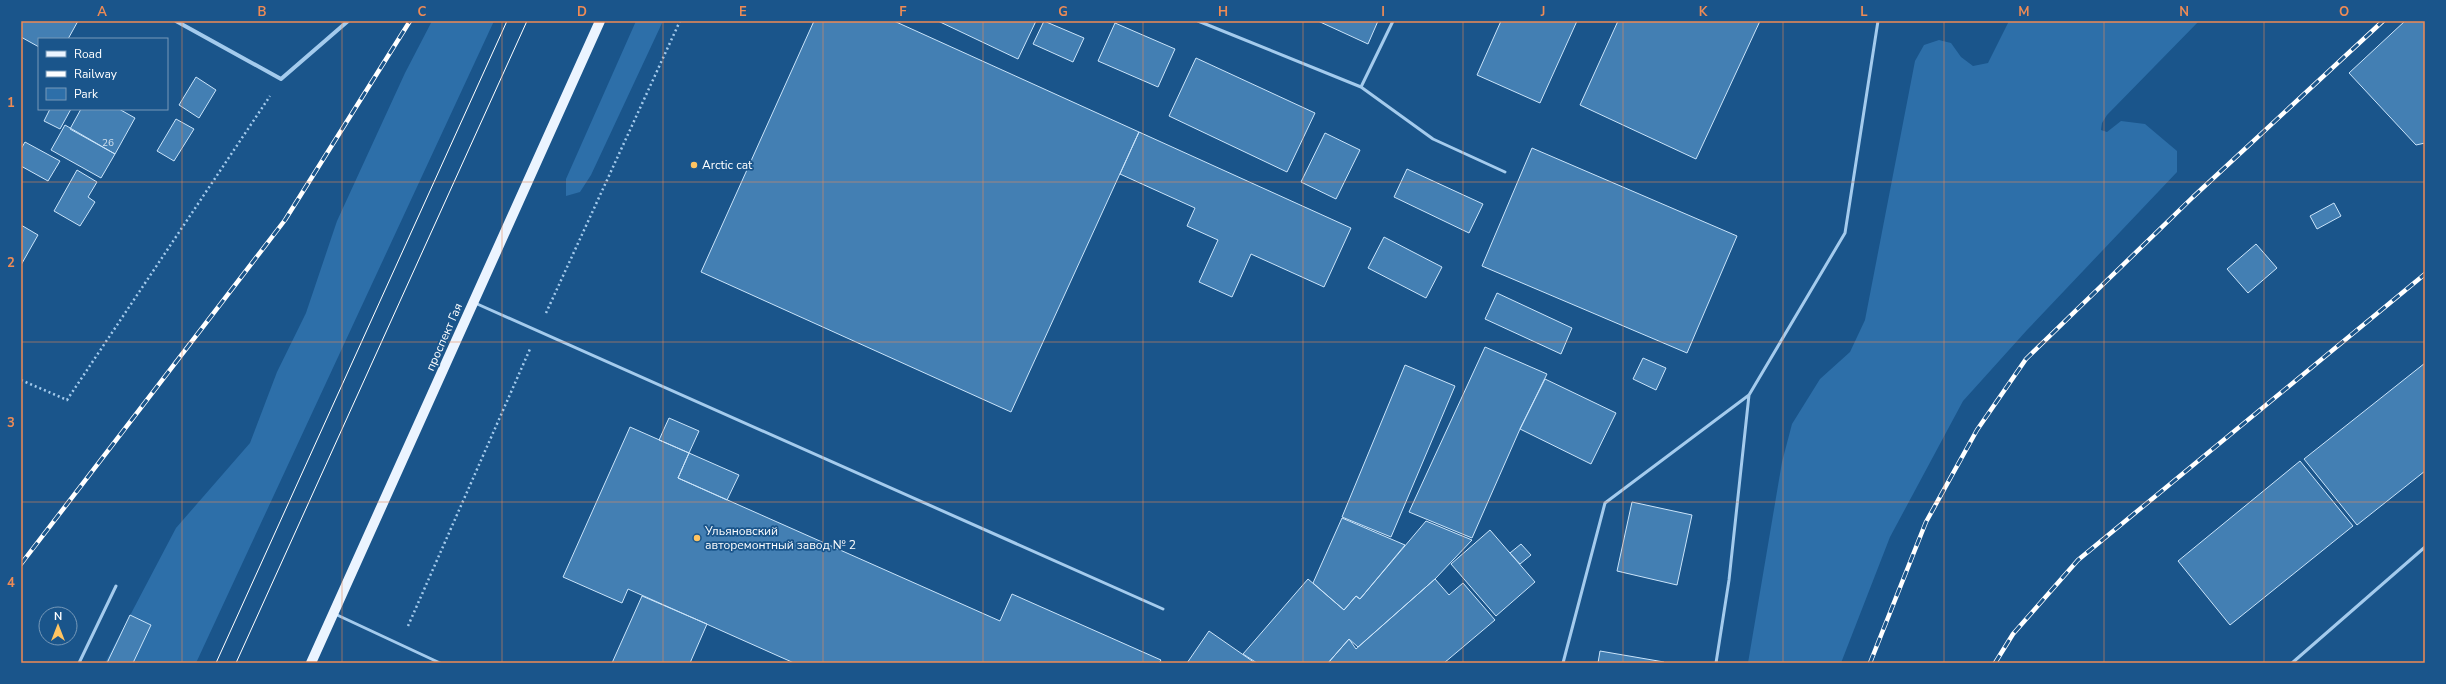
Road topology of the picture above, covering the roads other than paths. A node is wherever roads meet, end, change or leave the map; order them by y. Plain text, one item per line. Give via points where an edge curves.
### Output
1 (176, 21) edge
2 (348, 21) edge
3 (600, 21) edge
4 (1198, 21) edge
5 (1393, 21) edge
6 (1878, 21) edge
7 (1360, 87) junction
8 (1505, 172) dead end
9 (474, 302) junction
10 (1749, 395) junction
11 (2425, 548) edge
12 (116, 586) dead end
13 (1163, 609) dead end
14 (333, 614) junction
15 (79, 663) edge
16 (311, 663) edge
17 (440, 663) edge
18 (1563, 663) edge
19 (1716, 663) edge
20 (2292, 663) edge

1 - 2 street via 281,79
3 - 9 main road, проспект Гая
4 - 7 lane
5 - 7 lane
6 - 10 lane via 1845,233
7 - 8 lane via 1433,139
9 - 13 lane
9 - 14 main road, проспект Гая
10 - 18 lane via 1604,503
10 - 19 lane via 1729,580
11 - 20 lane
12 - 15 lane
14 - 16 main road, проспект Гая
14 - 17 lane

